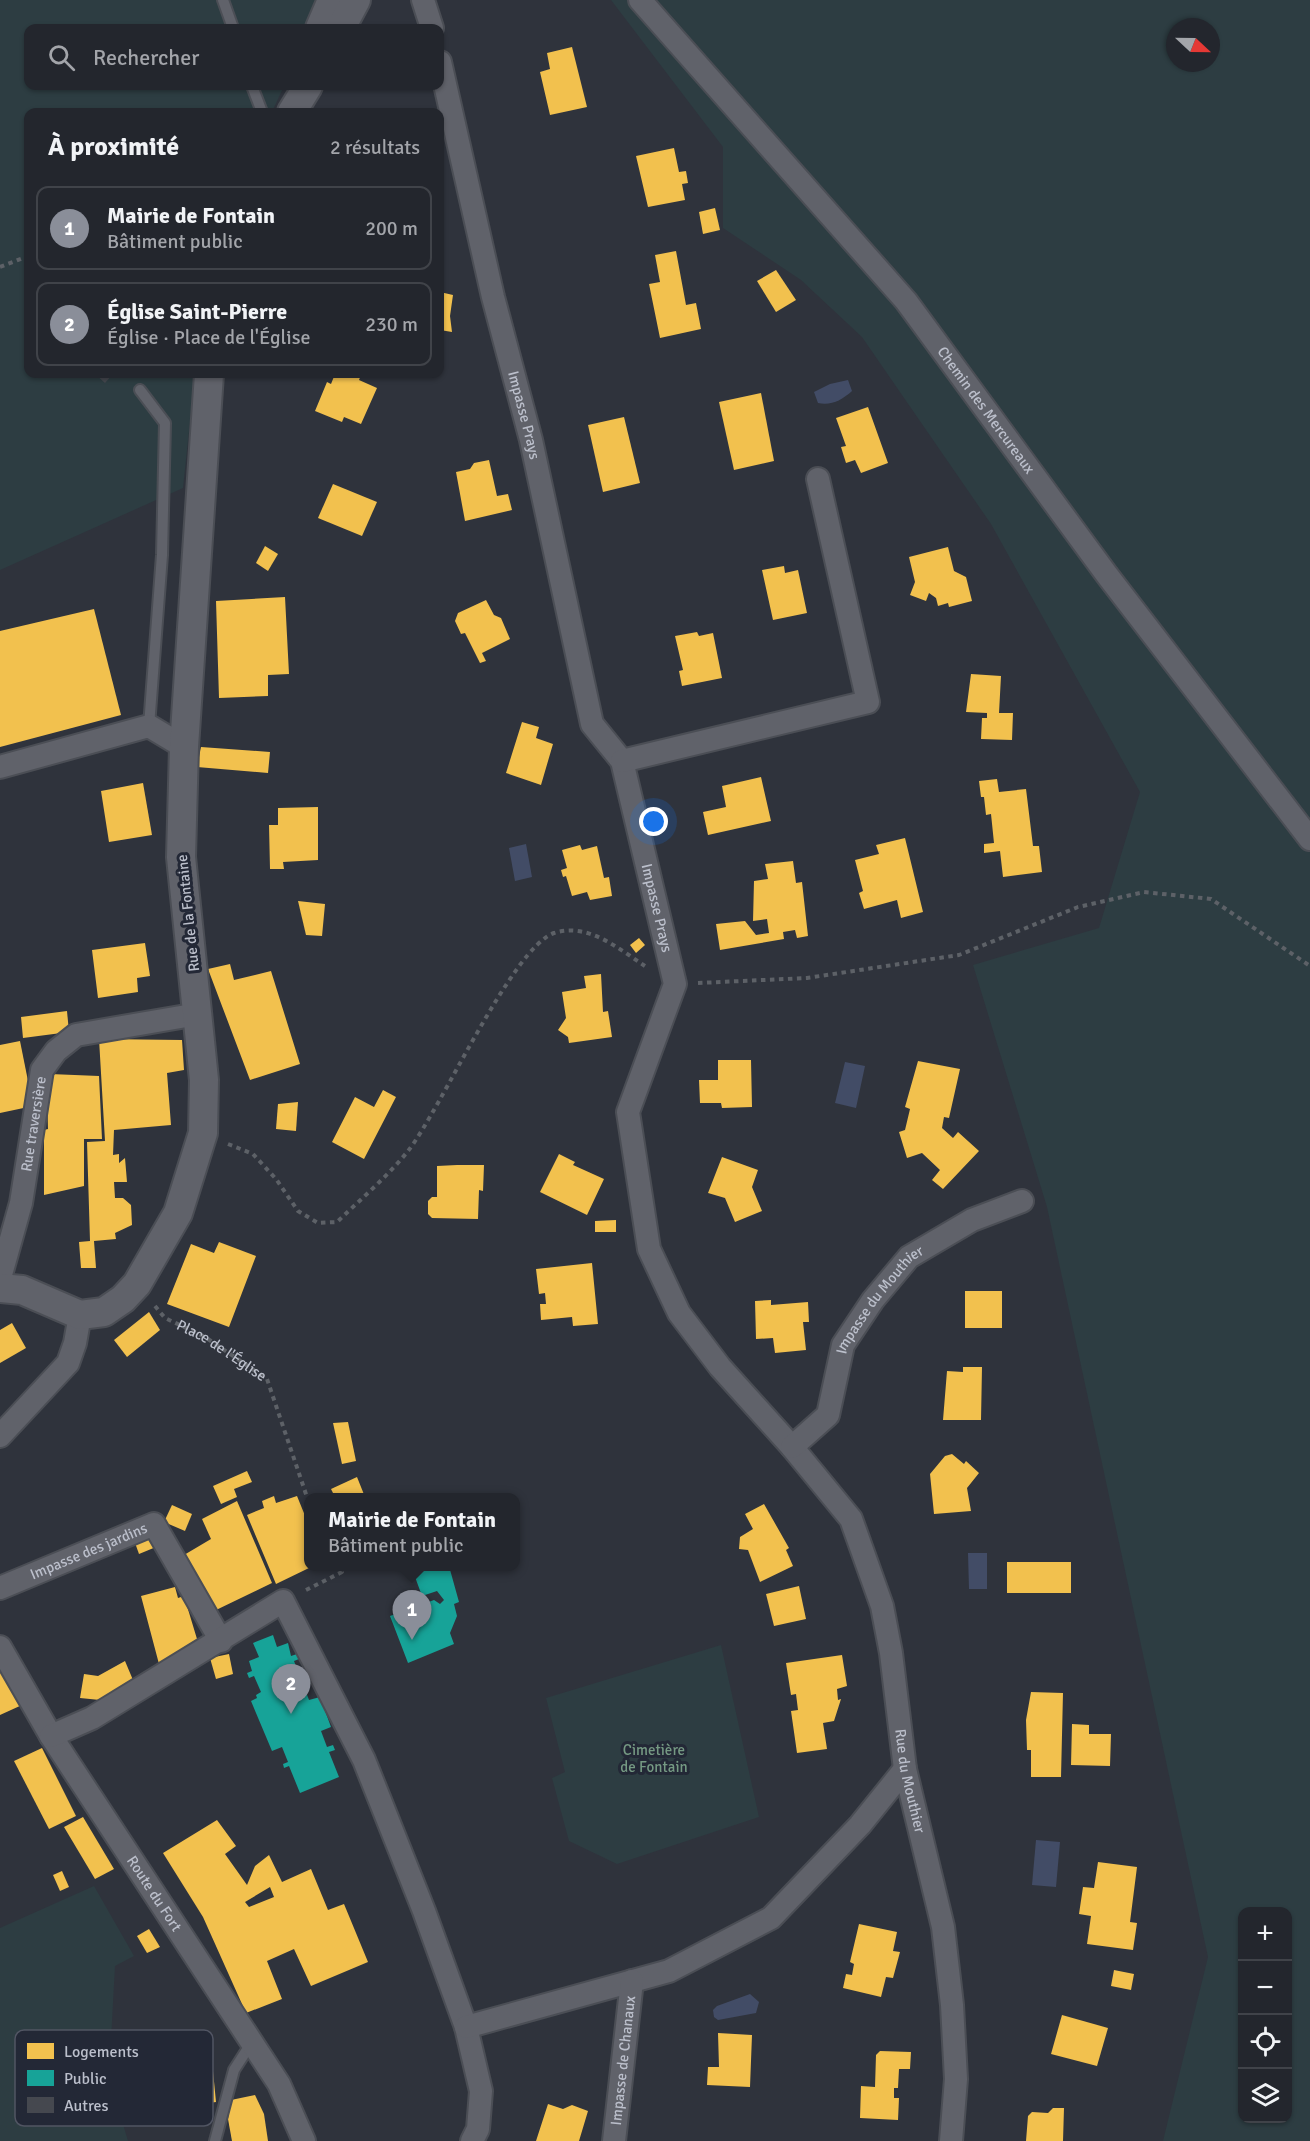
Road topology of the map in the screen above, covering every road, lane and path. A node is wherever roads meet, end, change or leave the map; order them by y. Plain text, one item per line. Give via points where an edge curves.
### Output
1 (223, 0) edge
2 (332, 0) edge
3 (356, 0) edge
4 (423, 0) edge
5 (640, 0) edge
6 (231, 24) edge
7 (322, 24) edge
8 (343, 24) edge
9 (431, 24) edge
10 (444, 80) edge
11 (254, 90) edge
12 (260, 108) edge
13 (24, 258) edge
14 (0, 267) edge
15 (209, 378) edge
16 (140, 390) dead end
17 (818, 479) dead end
18 (149, 726) junction
19 (184, 747) junction
20 (622, 760) junction
21 (0, 767) edge
22 (1310, 840) edge
23 (1310, 966) edge
24 (675, 984) junction
25 (198, 1014) junction
26 (203, 1133) junction
27 (1022, 1201) dead end
28 (0, 1278) edge
29 (137, 1284) junction
30 (0, 1288) edge
31 (80, 1315) junction
32 (0, 1436) edge
33 (792, 1447) junction
34 (307, 1493) edge
35 (342, 1571) edge
36 (0, 1588) edge
37 (283, 1601) junction
38 (221, 1641) junction
39 (0, 1647) edge
40 (51, 1736) junction
41 (905, 1769) junction
42 (633, 1981) junction
43 (466, 2027) junction
44 (252, 2041) junction
45 (215, 2141) edge
46 (304, 2141) edge
47 (472, 2141) edge
48 (614, 2141) edge
49 (951, 2141) edge

1 - 6 lane
2 - 7 street
3 - 8 street
4 - 9 street
5 - 22 street, Chemin des Mercureaux via 906,301 1107,575
10 - 20 street, Impasse Prays via 493,297 531,440 592,723
11 - 12 lane
13 - 14 path
15 - 19 street, Rue de la Fontaine
16 - 18 lane via 165,423 162,555
17 - 20 street via 868,702
18 - 19 street
18 - 21 street
19 - 25 street, Rue de la Fontaine via 181,857
20 - 24 street, Impasse Prays
23 - 24 path via 1211,899 1144,892 1078,907 958,955 807,978
24 - 26 path via 599,936 571,931 553,934 536,945 491,1010 408,1150 337,1222 318,1223 298,1211 253,1154
24 - 33 street, Rue du Mouthier via 628,1112 649,1249 679,1313 720,1367
25 - 26 street, Rue de la Fontaine via 204,1080
25 - 28 street, Rue traversière via 76,1035 56,1051 42,1070 21,1203
26 - 29 street, Rue de la Fontaine via 178,1213
27 - 33 street, Impasse du Mouthier via 972,1220 909,1257 843,1345 828,1415
29 - 31 street, Rue de la Fontaine via 104,1312
29 - 34 path, Place de l'Église via 165,1318 205,1337 267,1379
30 - 31 street via 22,1290
31 - 32 street via 68,1363
33 - 41 street, Rue du Mouthier via 851,1520 882,1606
35 - 37 path
36 - 38 street, Impasse des jardins via 154,1524
37 - 38 street
37 - 43 street via 364,1760
38 - 40 street via 92,1718
39 - 40 street, Route du Fort
40 - 44 street, Route du Fort
41 - 42 street via 860,1825 771,1918 669,1971
41 - 49 street, Rue du Mouthier via 943,1927 956,2079
42 - 43 street
42 - 48 street, Impasse de Chanaux
43 - 47 street via 481,2091 478,2128
44 - 45 lane via 234,2070
44 - 46 street, Route du Fort via 279,2084

